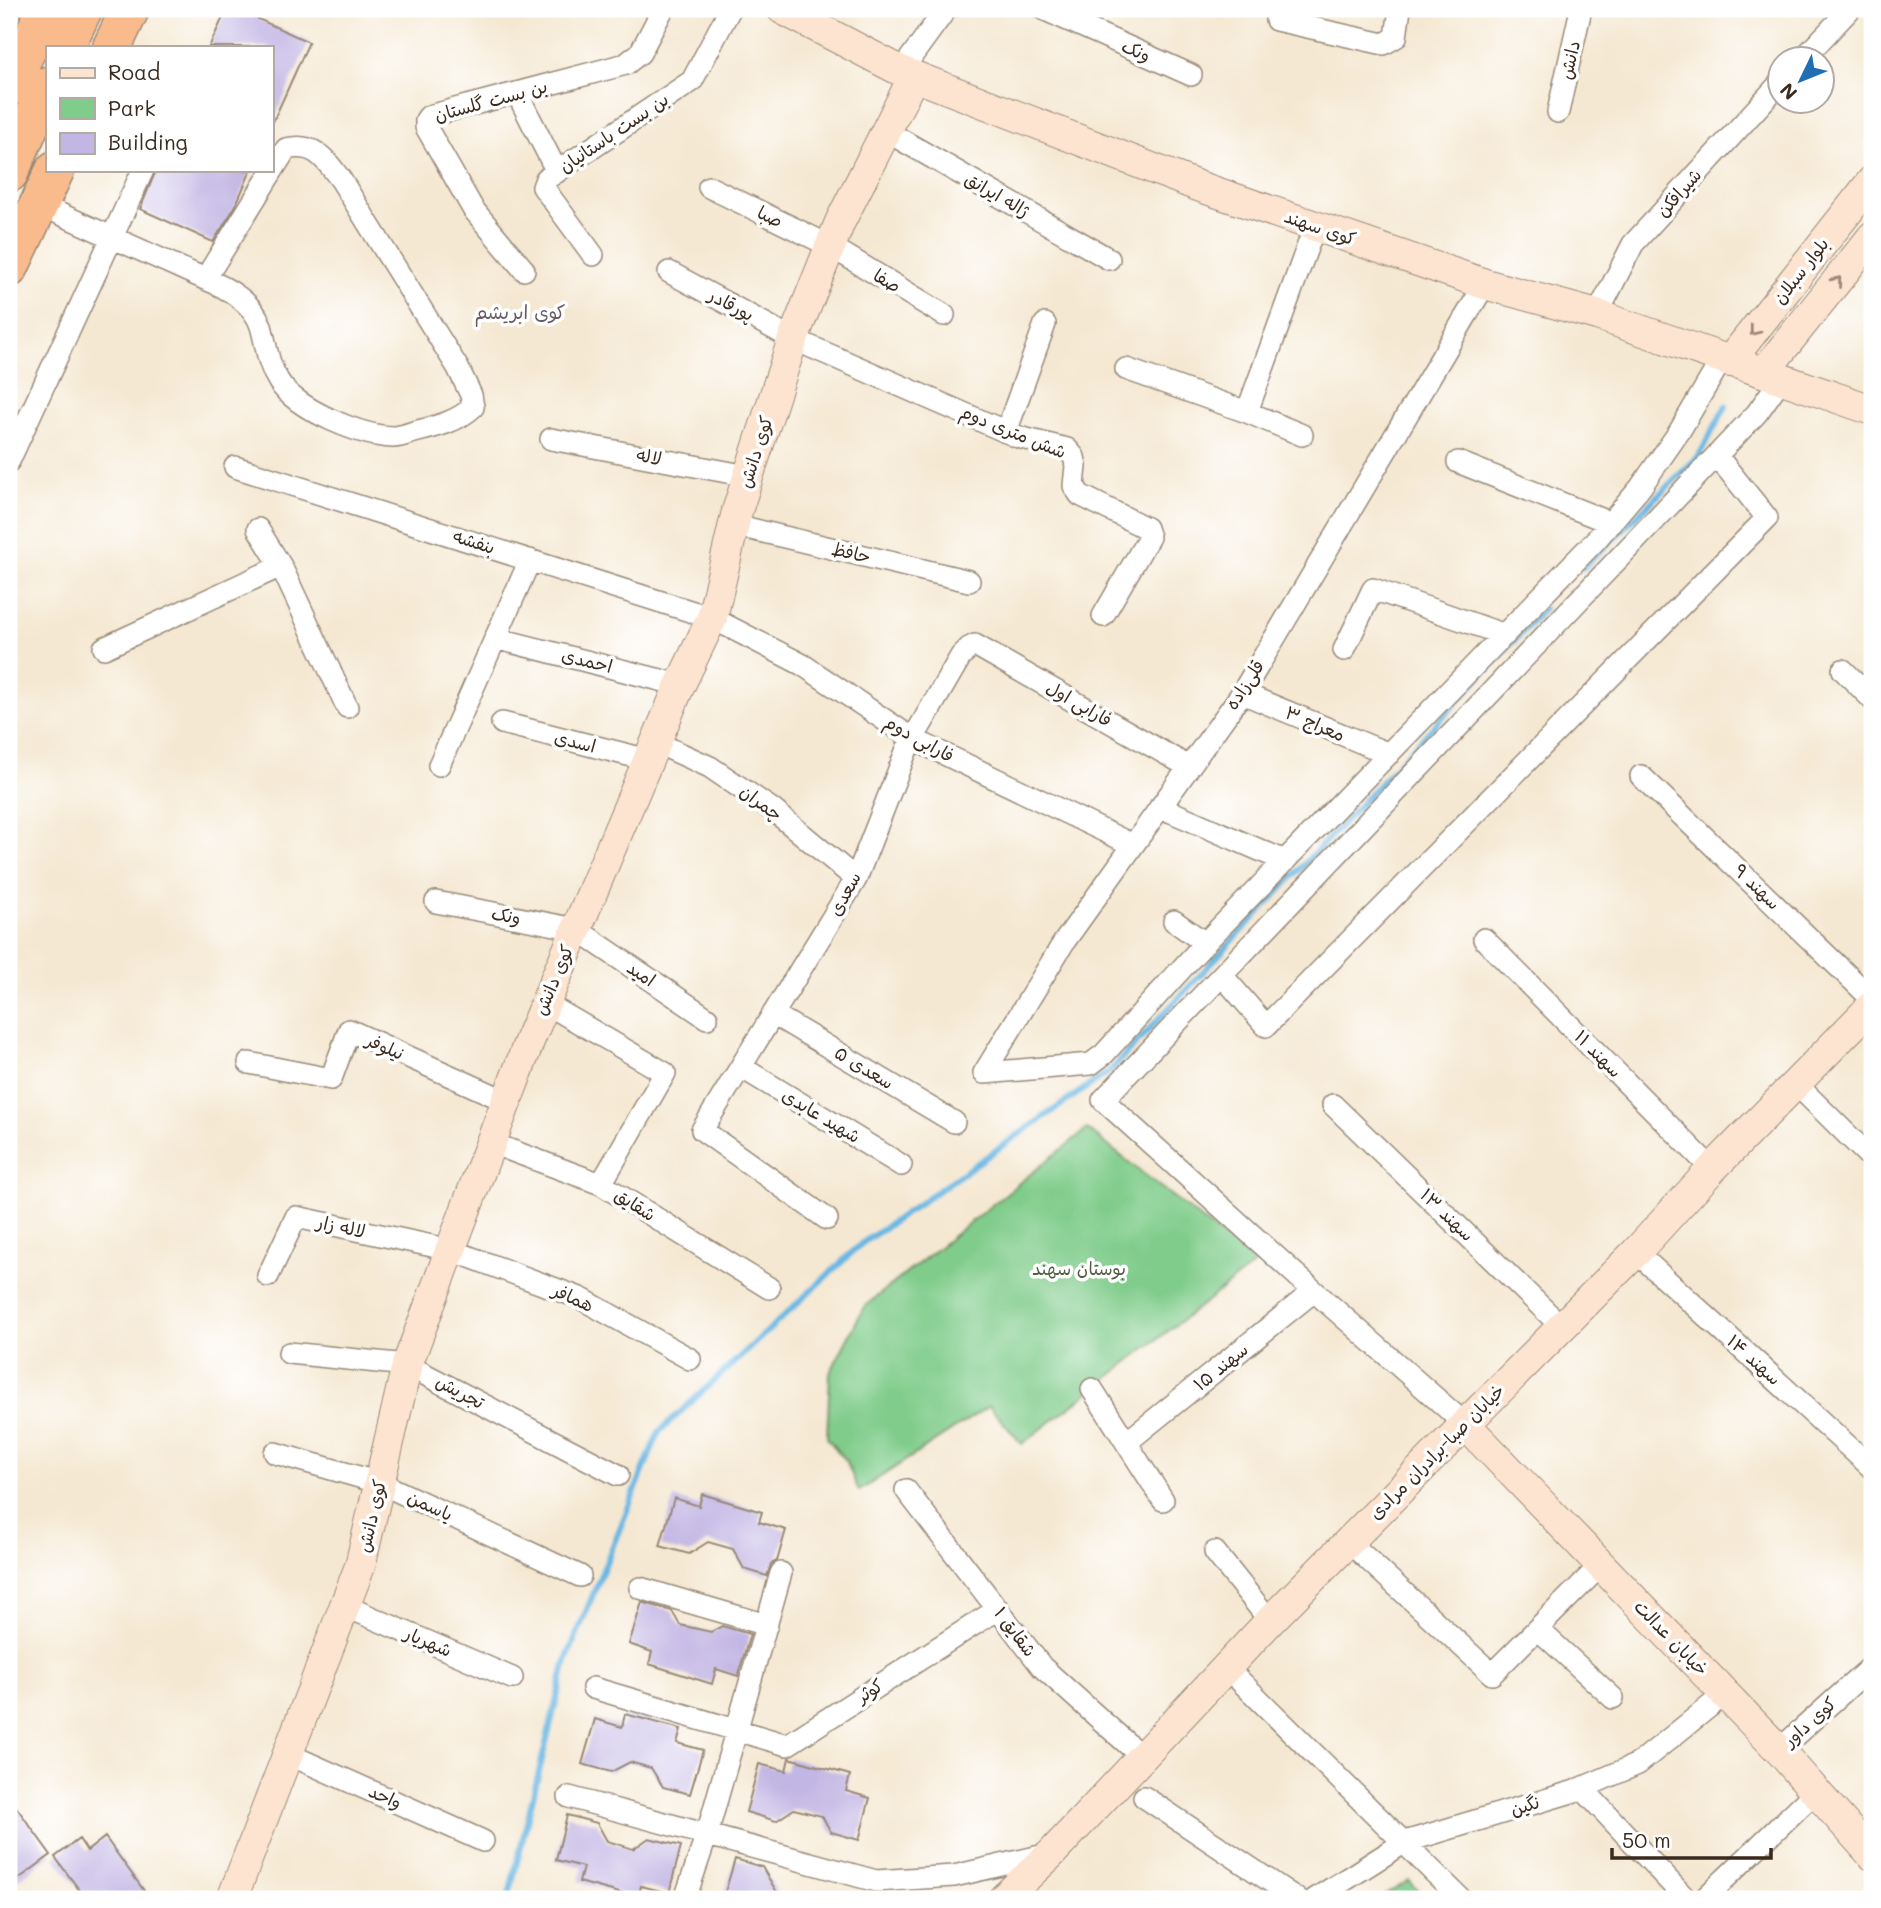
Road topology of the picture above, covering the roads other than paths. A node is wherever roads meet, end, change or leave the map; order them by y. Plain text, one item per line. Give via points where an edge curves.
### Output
1 (46, 9) edge
2 (83, 9) edge
3 (130, 9) edge
4 (663, 9) edge
5 (730, 9) edge
6 (782, 9) edge
7 (946, 9) edge
8 (1044, 9) edge
9 (1400, 9) edge
10 (1581, 9) edge
11 (1850, 9) edge
12 (1276, 20) dead end
13 (65, 46) edge
14 (112, 46) edge
15 (1815, 46) edge
16 (907, 74) junction
17 (1191, 75) dead end
18 (9, 87) edge
19 (46, 88) edge
20 (517, 93) junction
21 (1766, 98) edge
22 (1558, 112) dead end
23 (886, 131) junction
24 (273, 170) edge
25 (54, 172) edge
26 (142, 172) edge
27 (272, 172) edge
28 (557, 172) junction
29 (9, 173) edge
30 (1872, 181) edge
31 (709, 187) dead end
32 (38, 204) junction
33 (1315, 226) junction
34 (1872, 237) edge
35 (111, 238) junction
36 (830, 246) junction
37 (593, 255) dead end
38 (1109, 259) dead end
39 (9, 268) edge
40 (524, 270) dead end
41 (669, 272) dead end
42 (205, 279) junction
43 (1485, 284) junction
44 (944, 315) dead end
45 (1597, 316) junction
46 (1045, 324) dead end
47 (793, 339) junction
48 (1726, 360) junction
49 (1126, 369) dead end
50 (1772, 375) junction
51 (1872, 410) edge
52 (1247, 412) junction
53 (1006, 432) junction
54 (1302, 435) dead end
55 (551, 439) dead end
56 (1717, 456) junction
57 (9, 461) edge
58 (1458, 462) dead end
59 (235, 467) dead end
60 (748, 476) junction
61 (1611, 523) junction
62 (734, 525) junction
63 (258, 529) dead end
64 (530, 560) junction
65 (281, 566) junction
66 (969, 581) dead end
67 (1103, 616) dead end
68 (712, 618) junction
69 (1505, 635) junction
70 (495, 638) junction
71 (104, 648) dead end
72 (969, 648) joint
73 (1344, 650) dead end
74 (1843, 670) dead end
75 (680, 685) junction
76 (1242, 693) junction
77 (1872, 699) edge
78 (347, 707) dead end
79 (502, 723) dead end
80 (913, 739) junction
81 (652, 751) junction
82 (1389, 754) junction
83 (439, 765) dead end
84 (1189, 767) junction
85 (1641, 776) dead end
86 (1160, 807) junction
87 (1133, 845) junction
88 (1284, 861) junction
89 (856, 879) junction
90 (436, 902) dead end
91 (1174, 921) dead end
92 (576, 929) junction
93 (1484, 939) dead end
94 (1205, 943) junction
95 (1222, 975) junction
96 (1872, 999) edge
97 (545, 1003) junction
98 (1872, 1006) edge
99 (773, 1014) junction
100 (707, 1018) dead end
101 (249, 1063) dead end
102 (741, 1067) junction
103 (1795, 1083) junction
104 (506, 1101) junction
105 (1333, 1105) dead end
106 (954, 1122) dead end
107 (491, 1143) junction
108 (1872, 1159) edge
109 (901, 1165) dead end
110 (1712, 1169) junction
111 (601, 1184) junction
112 (827, 1219) dead end
113 (450, 1250) junction
114 (1636, 1251) junction
115 (268, 1276) dead end
116 (769, 1288) dead end
117 (1314, 1291) junction
118 (1561, 1326) junction
119 (289, 1353) dead end
120 (690, 1359) dead end
121 (407, 1365) junction
122 (1092, 1389) dead end
123 (1465, 1424) junction
124 (1127, 1442) junction
125 (275, 1452) dead end
126 (1872, 1468) edge
127 (618, 1475) dead end
128 (380, 1483) junction
129 (906, 1490) dead end
130 (1163, 1500) dead end
131 (1349, 1542) junction
132 (1215, 1552) dead end
133 (1601, 1565) junction
134 (781, 1573) dead end
135 (580, 1576) dead end
136 (640, 1588) dead end
137 (345, 1606) junction
138 (998, 1609) junction
139 (1270, 1621) junction
140 (766, 1625) junction
141 (1538, 1629) junction
142 (1872, 1666) edge
143 (1226, 1667) junction
144 (512, 1678) dead end
145 (593, 1688) dead end
146 (1725, 1694) junction
147 (1613, 1698) dead end
148 (737, 1729) junction
149 (1779, 1750) junction
150 (288, 1754) junction
151 (1142, 1758) junction
152 (1582, 1788) junction
153 (1815, 1792) junction
154 (569, 1797) dead end
155 (1144, 1797) dead end
156 (707, 1834) junction
157 (483, 1841) dead end
158 (1405, 1842) junction
159 (1051, 1854) junction
160 (1872, 1855) edge
161 (232, 1899) edge
162 (685, 1899) edge
163 (1003, 1899) edge
164 (1297, 1899) edge
165 (1315, 1899) edge
166 (1461, 1899) edge
167 (1686, 1899) edge
168 (1703, 1899) edge

1 - 18 highway
2 - 13 highway
3 - 14 highway
4 - 20 street, بن بست گلستان via 640,53 626,64
5 - 28 street, بن بست باستانیان via 692,81
6 - 16 main road, کوی سهند
7 - 16 street
8 - 17 street, ونک
9 - 12 street via 1395,37 1384,44
10 - 22 street, دانش
11 - 15 street
16 - 23 main road, کوی دانش
16 - 33 main road, کوی سهند
19 - 29 highway
20 - 28 street
20 - 40 street, بن بست گلستان via 429,116 426,127 473,209
21 - 45 street, شیر‌افکن via 1633,244
23 - 36 main road, کوی دانش
23 - 38 street, ژاله ایرانق
24 - 42 street via 286,149 300,145 327,162 458,368 473,407 439,426 395,437 364,432 320,415 280,384 253,311
25 - 32 highway
26 - 35 street
27 - 42 street
28 - 37 street, بن بست باستانیان via 543,187
30 -> 48 main road, بلوار سبلان
31 - 36 street, صبا
32 - 35 street
32 - 39 highway
33 - 43 main road, کوی سهند
33 - 52 street
50 -> 34 main road, بلوار سبلان
35 - 42 street
35 - 57 street
36 - 44 street, صفا
36 - 47 main road, کوی دانش
41 - 47 street, پورقادر
43 - 45 main road, کوی سهند
43 - 76 street, قلی‌زاده
45 - 48 main road, کوی سهند
46 - 53 street
47 - 53 street, شش متری دوم
47 - 60 main road, کوی دانش
48 - 50 main road, کوی سهند
48 - 61 street via 1640,488
49 - 52 street
50 - 51 main road, کوی سهند
50 - 56 street via 1757,413
52 - 54 street
53 - 67 street, شش متری دوم via 1067,449 1074,457 1074,486 1080,495 1146,528 1149,537
55 - 60 street, لاله
56 - 95 street
56 - 95 street via 1767,517 1266,1026
58 - 61 street
59 - 64 street, بنفشه
60 - 62 main road, کوی دانش
61 - 69 street
62 - 66 street, حافظ
62 - 68 main road, کوی دانش
63 - 65 street
64 - 68 street, بنفشه
64 - 70 street
65 - 71 street
65 - 78 street
68 - 75 main road, کوی دانش
68 - 80 street, فارابی دوم via 803,665
69 - 73 street via 1373,589
69 - 82 street
70 - 75 street, احمدی
70 - 83 street
72 - 80 street, سعدی
72 - 84 street, فارابی اول via 975,645
74 - 77 street
75 - 81 main road, کوی دانش
76 - 82 street, معراج ۳
76 - 84 street, قلی‌زاده
79 - 81 street, اسدی
80 - 87 street, فارابی دوم
80 - 89 street, سعدی
81 - 89 street, چمران via 710,767 773,810
81 - 92 main road, کوی دانش
82 - 88 street
84 - 86 street, قلی‌زاده
85 - 96 street, سهند ۹
86 - 87 street, قلی‌زاده
86 - 88 street
87 - 94 street, قلی‌زاده via 1063,942 985,1073 1091,1064
88 - 94 street
89 - 99 street, سعدی
90 - 92 street, ونک
91 - 94 street
92 - 97 main road, کوی دانش
92 - 100 street, امید
93 - 110 street, سهند ۱۱
95 - 117 street via 1103,1100
97 - 104 main road, کوی دانش
97 - 111 street via 665,1073
98 - 103 main road, خیابان صبا-برادران مرادی
99 - 102 street, سعدی
99 - 106 street, سعدی ۵
101 - 104 street, نیلوفر via 331,1079 349,1030
102 - 109 street, شهید عابدی
102 - 112 street, سعدی via 702,1130
103 - 108 street
103 - 110 main road, خیابان صبا-برادران مرادی
104 - 107 main road, کوی دانش
105 - 118 street, سهند ۱۳
107 - 111 street, شقایق
107 - 113 main road, کوی دانش
110 - 114 main road, خیابان صبا-برادران مرادی
111 - 116 street, شقایق
113 - 115 street, لاله زار via 296,1217
113 - 120 street, همافر via 580,1298
113 - 121 main road, کوی دانش
114 - 118 main road, خیابان صبا-برادران مرادی
114 - 126 street, سهند ۱۴
117 - 123 street
117 - 124 street, سهند ۱۵
118 - 123 main road, خیابان صبا-برادران مرادی
119 - 121 street, تجریش
121 - 127 street, تجریش
121 - 128 main road, کوی دانش
122 - 124 street
123 - 131 main road, خیابان صبا-برادران مرادی
123 - 133 main road, خیابان عدالت
124 - 130 street
125 - 128 street, یاسمن
128 - 135 street, یاسمن
128 - 137 main road, کوی دانش
129 - 138 street, شقایق ۱
131 - 139 main road, خیابان صبا-برادران مرادی
131 - 141 street via 1492,1674
132 - 139 street
133 - 141 street
133 - 146 main road, خیابان عدالت
134 - 140 street
136 - 140 street
137 - 144 street, شهریار
137 - 150 main road, کوی دانش
138 - 148 street, کوثر via 787,1745
138 - 151 street, شقایق ۱ via 1042,1667
139 - 143 main road, خیابان صبا-برادران مرادی
140 - 148 street
141 - 147 street
142 - 149 street, کوی داور
143 - 151 main road, خیابان صبا-برادران مرادی
143 - 158 street
145 - 148 street
146 - 149 main road, خیابان عدالت
146 - 152 street, نگین via 1638,1764
148 - 156 street
149 - 153 main road, خیابان عدالت
150 - 157 street, واحد
150 - 161 main road, کوی دانش
151 - 159 main road, خیابان صبا-برادران مرادی
152 - 158 street, نگین
152 - 167 street
153 - 160 main road, خیابان عدالت
153 - 168 street
154 - 156 street
155 - 164 street
156 - 159 street via 876,1881 954,1876
156 - 162 street
158 - 165 street, نگین
158 - 166 street
159 - 163 main road, خیابان صبا-برادران مرادی

